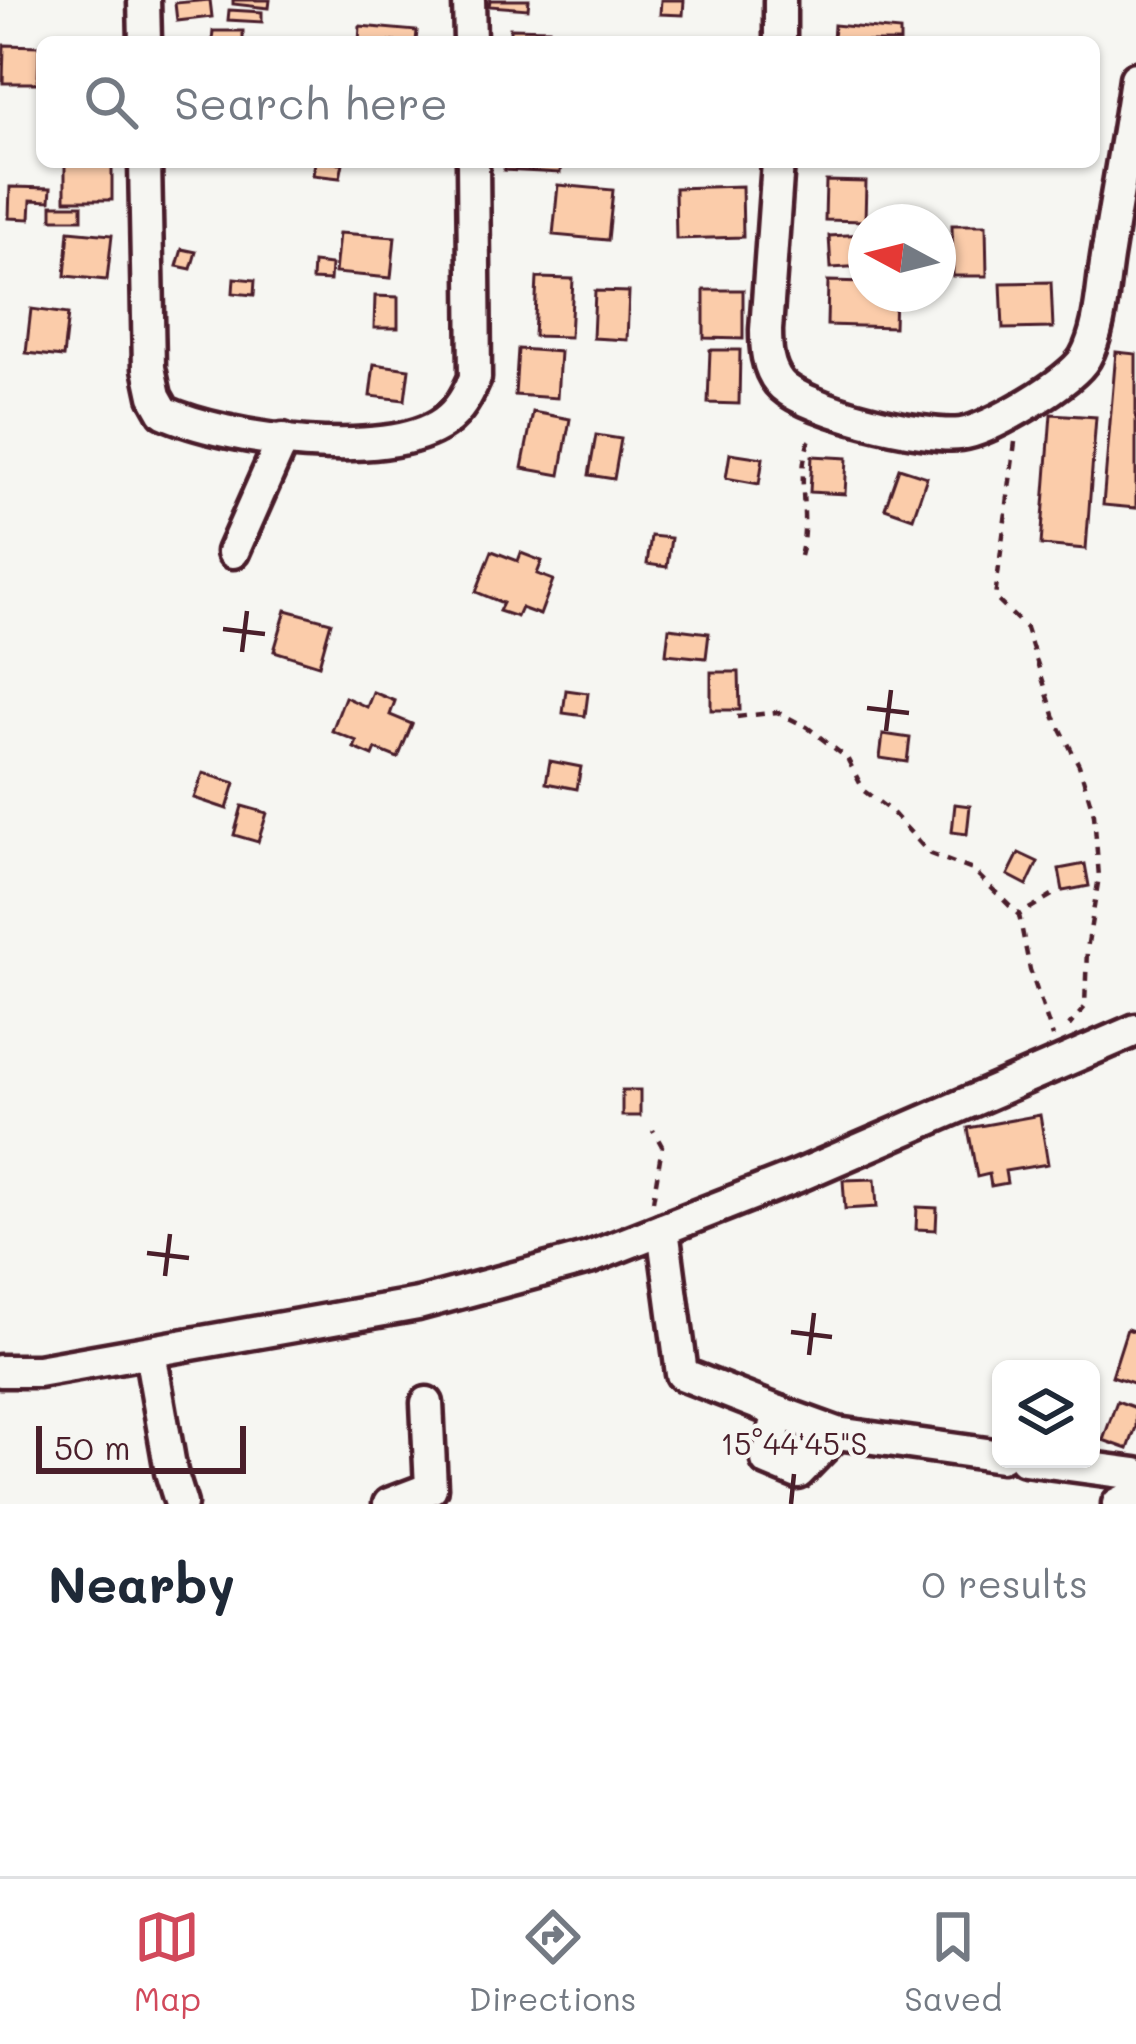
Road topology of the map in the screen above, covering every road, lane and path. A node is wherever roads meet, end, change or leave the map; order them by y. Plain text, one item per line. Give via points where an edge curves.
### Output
1 (145, 0) edge
2 (469, 0) edge
3 (780, 0) edge
4 (145, 36) edge
5 (470, 36) edge
6 (780, 36) edge
7 (1136, 78) edge
8 (146, 168) edge
9 (473, 168) edge
10 (778, 168) edge
11 (1123, 236) edge
12 (1020, 406) junction
13 (824, 411) junction
14 (283, 439) junction
15 (232, 553) dead end
16 (800, 556) dead end
17 (737, 717) dead end
18 (1052, 895) dead end
19 (1019, 915) junction
20 (1070, 1025) dead end
21 (1136, 1030) edge
22 (1046, 1071) junction
23 (653, 1130) dead end
24 (663, 1229) junction
25 (149, 1352) junction
26 (0, 1371) edge
27 (427, 1402) dead end
28 (779, 1412) junction
29 (837, 1433) junction
30 (992, 1455) edge
31 (1091, 1468) edge
32 (1136, 1474) edge
33 (1136, 1495) edge
34 (181, 1504) edge
35 (389, 1504) edge
36 (1118, 1504) edge

1 - 4 street
2 - 5 street
3 - 6 street
7 - 11 street
8 - 14 street via 155,396 181,420
9 - 14 street via 475,378 464,403 441,424 404,439 327,446
10 - 13 street via 766,352 780,384
11 - 12 street via 1084,360
12 - 13 street via 962,434
12 - 20 path via 995,598 1026,628 1054,718 1079,765 1096,835 1084,1007
13 - 16 path via 802,465
14 - 15 street
17 - 19 path via 777,712 807,727 847,758 864,791 930,854 973,870
18 - 19 path
19 - 22 path via 1055,1042
21 - 22 street
22 - 24 street
23 - 24 path via 662,1146 652,1198
24 - 25 street via 589,1258 418,1304
24 - 28 street via 682,1374
25 - 26 street
25 - 34 street
27 - 35 street via 431,1488
28 - 29 street
28 - 29 street via 767,1460 798,1473
29 - 30 street
31 - 32 street
33 - 36 street

